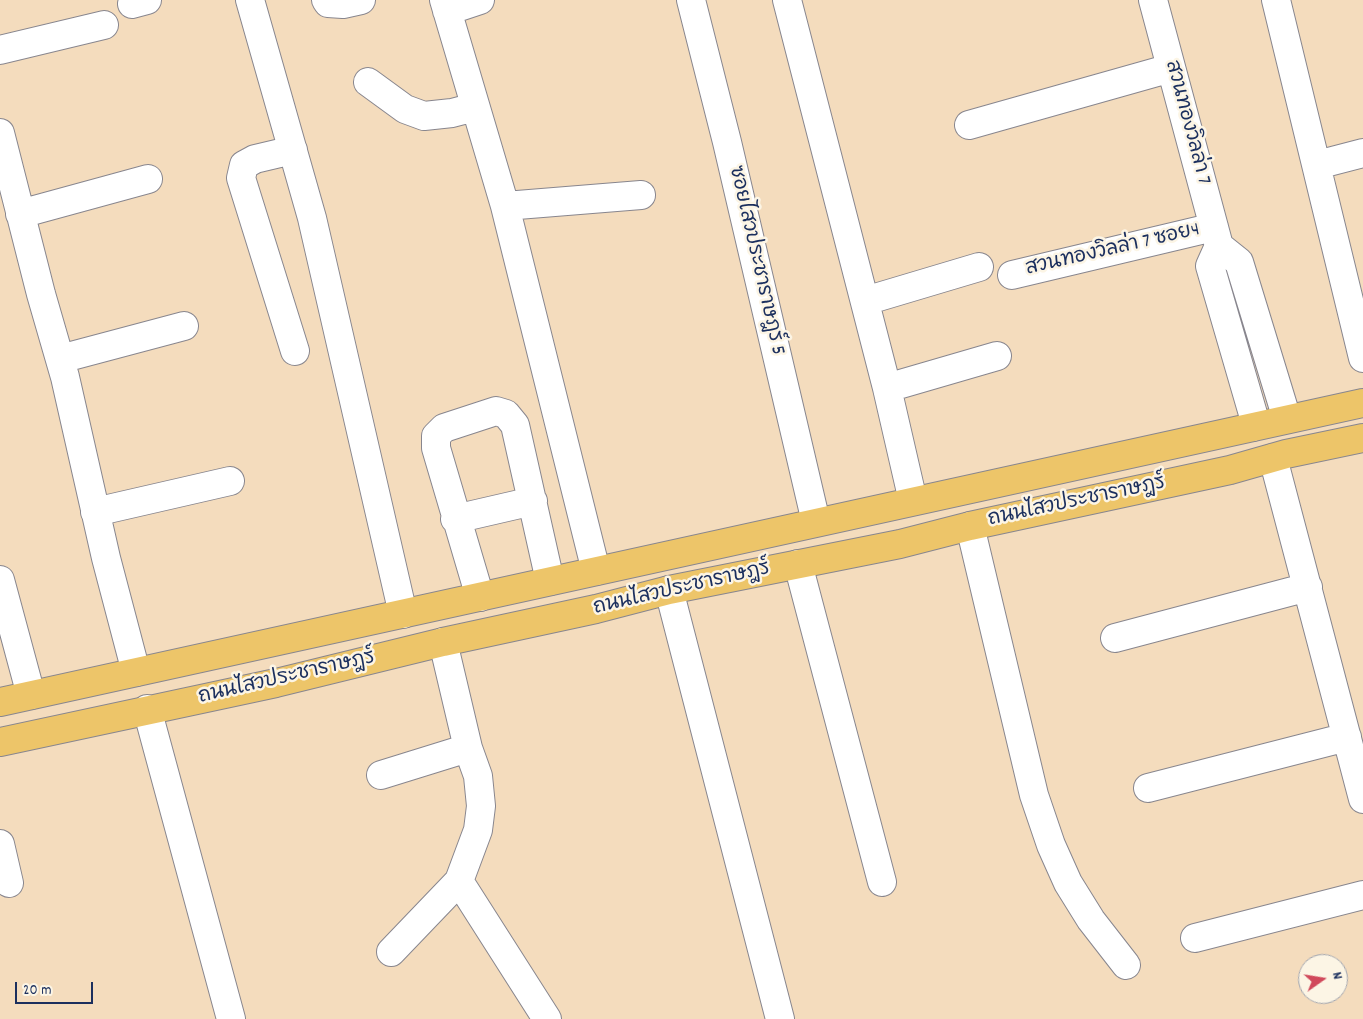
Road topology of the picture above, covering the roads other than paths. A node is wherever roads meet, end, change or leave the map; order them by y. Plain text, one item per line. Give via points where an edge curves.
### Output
1 (250, 0) edge
2 (326, 0) edge
3 (361, 0) edge
4 (480, 0) edge
5 (691, 0) edge
6 (787, 0) edge
7 (1153, 0) edge
8 (1276, 0) edge
9 (446, 5) edge
10 (104, 25) dead end
11 (0, 50) edge
12 (1171, 68) junction
13 (368, 82) dead end
14 (475, 107) junction
15 (969, 126) dead end
16 (0, 133) edge
17 (294, 150) junction
18 (1363, 153) edge
19 (1317, 165) junction
20 (148, 179) dead end
21 (641, 195) dead end
22 (505, 206) junction
23 (20, 214) junction
24 (1216, 237) junction
25 (979, 267) dead end
26 (1012, 275) dead end
27 (865, 301) junction
28 (184, 326) dead end
29 (295, 351) dead end
30 (997, 356) dead end
31 (1363, 358) edge
32 (60, 359) junction
33 (887, 388) junction
34 (1363, 402) edge
35 (1287, 419) junction
36 (1252, 427) junction
37 (1363, 438) edge
38 (1273, 458) junction
39 (230, 481) dead end
40 (922, 499) junction
41 (533, 501) junction
42 (95, 512) junction
43 (455, 518) junction
44 (816, 522) junction
45 (970, 526) junction
46 (940, 534) junction
47 (798, 564) junction
48 (596, 571) junction
49 (0, 580) edge
50 (550, 581) junction
51 (1308, 587) junction
52 (669, 590) junction
53 (480, 597) junction
54 (403, 614) junction
55 (1115, 638) dead end
56 (443, 642) junction
57 (136, 672) junction
58 (31, 695) junction
59 (0, 702) edge
60 (147, 710) junction
61 (1346, 737) junction
62 (0, 742) edge
63 (468, 748) junction
64 (381, 775) dead end
65 (1148, 788) dead end
66 (1363, 800) edge
67 (0, 844) edge
68 (459, 880) junction
69 (882, 882) dead end
70 (9, 883) dead end
71 (1363, 895) edge
72 (1195, 938) dead end
73 (391, 952) dead end
74 (1126, 965) dead end
75 (231, 1019) edge
76 (547, 1019) edge
77 (780, 1019) edge

1 - 17 street
2 - 3 street via 343,4
4 - 9 street
5 - 44 street, ซอยไสวประชาราษฎร์ 5
6 - 27 street
7 - 12 street, สวนทองวิลล่า 7
8 - 19 street
9 - 14 street
10 - 11 street
12 - 15 street
12 - 24 street, สวนทองวิลล่า 7
13 - 14 street via 405,109 424,116 452,114
14 - 22 street
16 - 23 street
17 - 29 street via 254,159 244,165 241,178
17 - 54 street
18 - 19 street
19 - 31 street
20 - 23 street
21 - 22 street
22 - 48 street
23 - 32 street
24 - 26 street, สวนทองวิลล่า 7 ซอย4
24 - 35 street via 1239,262
24 - 36 street via 1210,266 1253,414
25 - 27 street
27 - 33 street
28 - 32 street
30 - 33 street
32 - 42 street
33 - 40 street
34 - 35 main road, ถนนไสวประชาราษฎร์
35 - 36 main road, ถนนไสวประชาราษฎร์
36 - 40 main road, ถนนไสวประชาราษฎร์
37 - 38 main road, ถนนไสวประชาราษฎร์
38 - 45 main road, ถนนไสวประชาราษฎร์
38 - 51 street
39 - 42 street
40 - 44 main road, ถนนไสวประชาราษฎร์
40 - 46 main road
41 - 43 street
41 - 43 street via 515,425 506,414 496,411 444,428 436,436 436,448
41 - 50 street
42 - 57 street
43 - 53 street
44 - 48 main road, ถนนไสวประชาราษฎร์
45 - 46 main road, ถนนไสวประชาราษฎร์
45 - 74 street via 1034,795 1050,845 1086,913
46 - 47 main road, ถนนไสวประชาราษฎร์
47 - 52 main road, ถนนไสวประชาราษฎร์
47 - 69 street
48 - 50 main road, ถนนไสวประชาราษฎร์
49 - 58 street
50 - 53 main road, ถนนไสวประชาราษฎร์
51 - 55 street
51 - 61 street
52 - 56 main road, ถนนไสวประชาราษฎร์
52 - 77 street
53 - 54 main road, ถนนไสวประชาราษฎร์
54 - 57 main road, ถนนไสวประชาราษฎร์
56 - 60 main road, ถนนไสวประชาราษฎร์ via 276,683
56 - 63 street
57 - 58 main road, ถนนไสวประชาราษฎร์
58 - 59 main road, ถนนไสวประชาราษฎร์
60 - 62 main road, ถนนไสวประชาราษฎร์
60 - 75 street
61 - 65 street
61 - 66 street
63 - 64 street
63 - 68 street via 478,776 481,806 478,830
67 - 70 street
68 - 73 street
68 - 76 street
71 - 72 street

